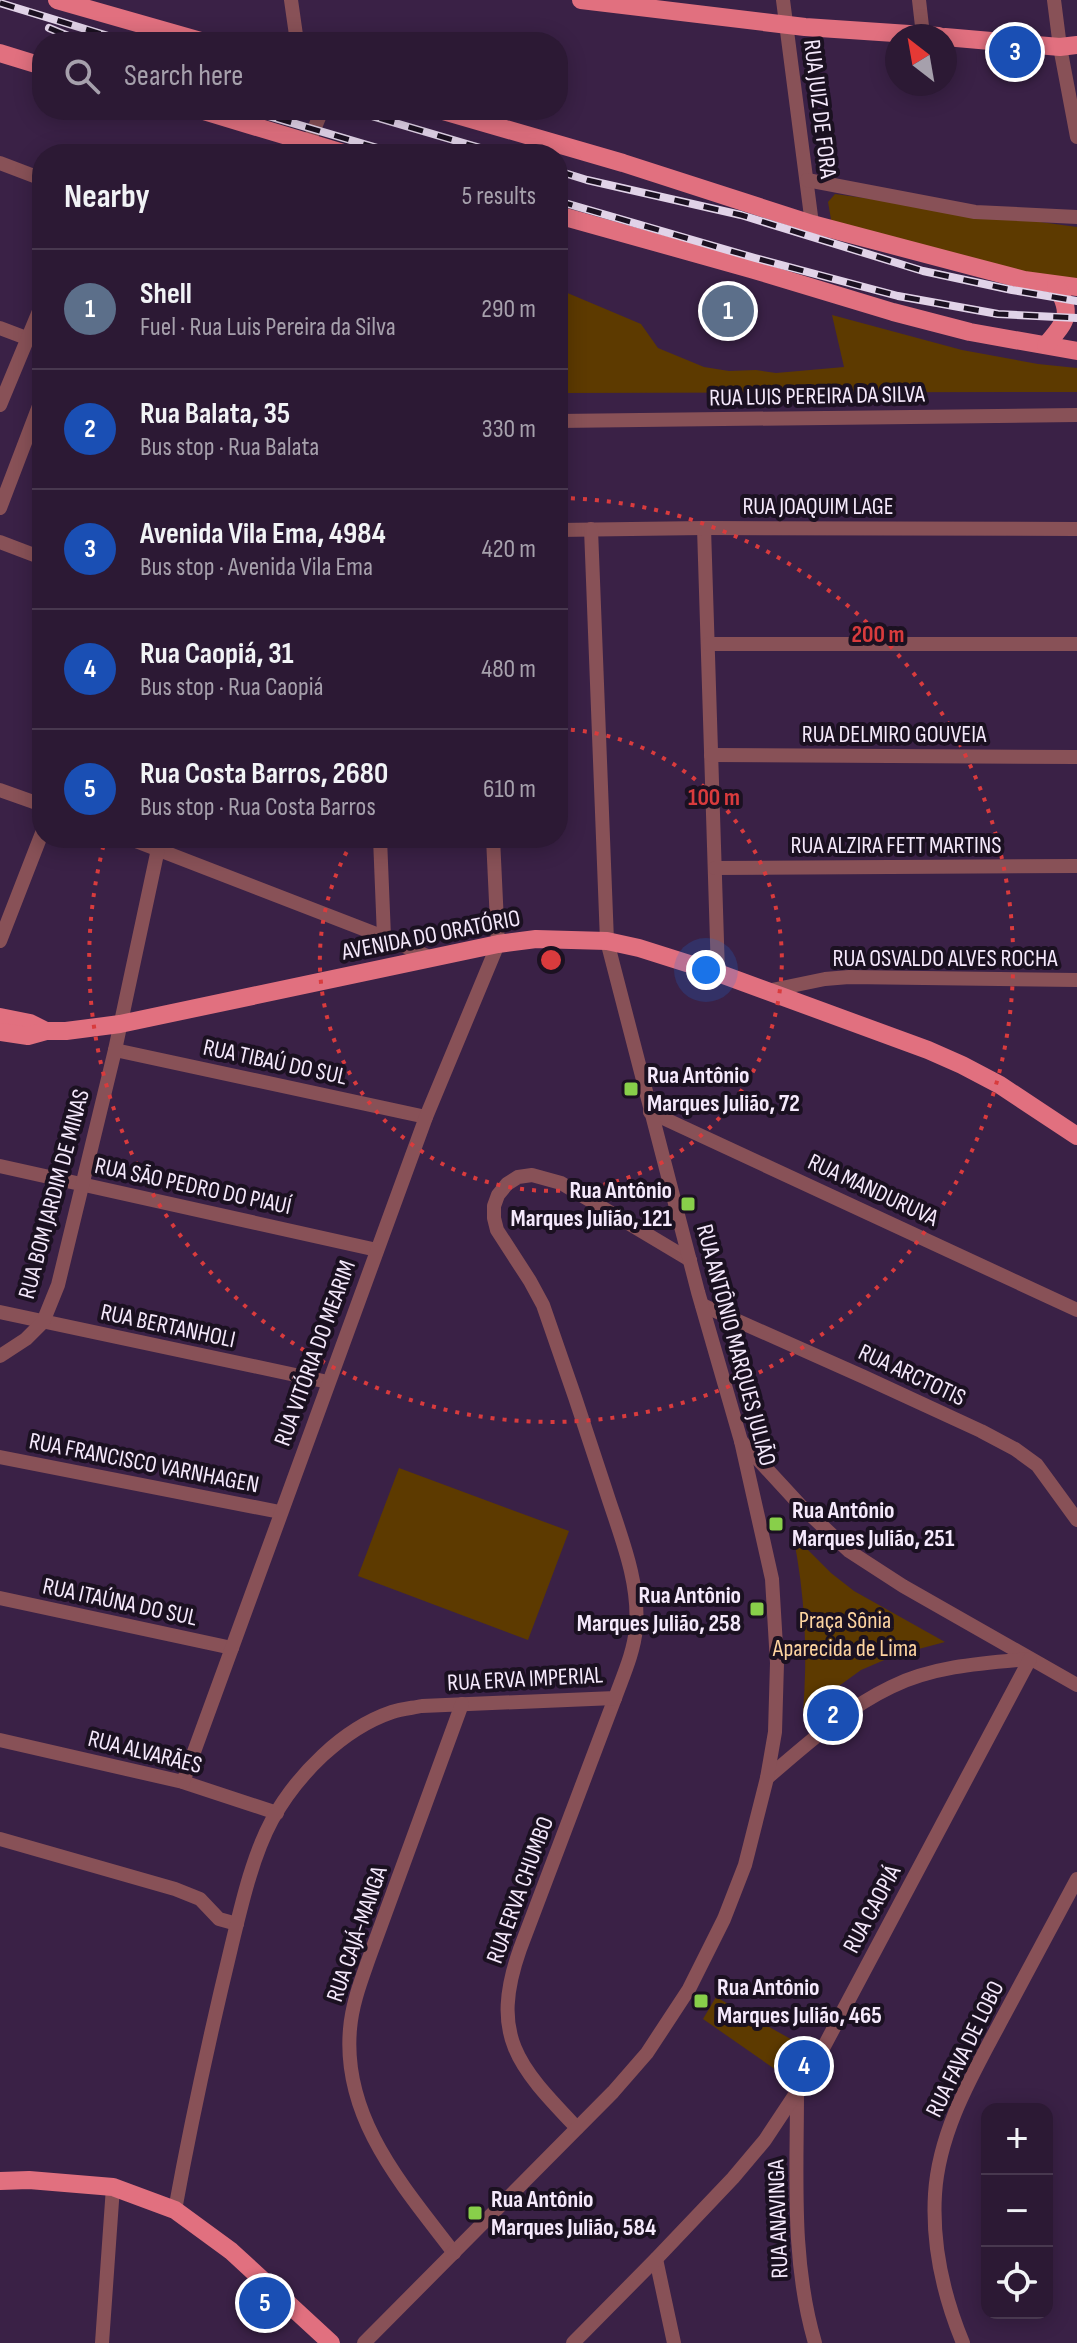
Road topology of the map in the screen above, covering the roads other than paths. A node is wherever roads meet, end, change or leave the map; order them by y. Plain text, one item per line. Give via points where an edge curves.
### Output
1 (57, 0) edge
2 (291, 0) edge
3 (581, 0) edge
4 (783, 0) edge
5 (919, 0) edge
6 (1054, 0) edge
7 (930, 24) edge
8 (787, 25) junction
9 (165, 32) edge
10 (296, 32) edge
11 (885, 32) edge
12 (957, 38) edge
13 (1069, 46) edge
14 (0, 53) edge
15 (32, 63) edge
16 (228, 120) edge
17 (318, 120) edge
18 (475, 120) edge
19 (1077, 137) edge
20 (295, 144) edge
21 (308, 144) edge
22 (557, 144) edge
23 (568, 147) edge
24 (0, 163) edge
25 (32, 175) edge
26 (807, 180) junction
27 (1077, 217) edge
28 (568, 218) edge
29 (812, 224) junction
30 (1056, 285) junction
31 (1077, 287) edge
32 (0, 328) edge
33 (32, 331) edge
34 (29, 339) junction
35 (1046, 345) junction
36 (1077, 351) edge
37 (0, 405) edge
38 (1077, 415) edge
39 (568, 421) edge
40 (32, 424) edge
41 (0, 508) edge
42 (704, 528) junction
43 (591, 529) junction
44 (1077, 529) edge
45 (568, 530) edge
46 (0, 542) edge
47 (32, 554) edge
48 (708, 644) junction
49 (1077, 644) edge
50 (711, 755) junction
51 (1077, 757) edge
52 (0, 790) edge
53 (32, 801) edge
54 (36, 848) edge
55 (380, 848) edge
56 (493, 848) edge
57 (158, 849) joint
58 (1077, 866) edge
59 (715, 868) junction
60 (384, 937) junction
61 (0, 941) edge
62 (607, 941) junction
63 (498, 944) junction
64 (429, 957) junction
65 (718, 973) junction
66 (1077, 980) edge
67 (766, 991) junction
68 (0, 1017) edge
69 (120, 1024) junction
70 (46, 1031) junction
71 (0, 1032) edge
72 (115, 1050) junction
73 (650, 1112) junction
74 (426, 1117) junction
75 (1077, 1136) edge
76 (0, 1166) edge
77 (83, 1184) junction
78 (377, 1250) junction
79 (690, 1260) junction
80 (702, 1305) junction
81 (1077, 1310) edge
82 (0, 1312) edge
83 (43, 1322) junction
84 (0, 1356) edge
85 (328, 1382) junction
86 (741, 1441) junction
87 (0, 1457) edge
88 (280, 1512) junction
89 (1077, 1520) edge
90 (0, 1598) edge
91 (232, 1648) junction
92 (1030, 1659) junction
93 (1077, 1685) edge
94 (615, 1698) junction
95 (462, 1704) junction
96 (0, 1740) edge
97 (767, 1778) junction
98 (183, 1782) junction
99 (277, 1813) junction
100 (0, 1839) edge
101 (1077, 1879) edge
102 (237, 1924) junction
103 (797, 2092) junction
104 (577, 2128) junction
105 (0, 2181) edge
106 (113, 2187) junction
107 (175, 2210) junction
108 (454, 2253) junction
109 (656, 2259) junction
110 (102, 2343) edge
111 (331, 2343) edge
112 (364, 2343) edge
113 (573, 2343) edge
114 (674, 2343) edge
115 (815, 2343) edge
116 (963, 2343) edge

1 - 9 main road
2 - 10 street
3 - 8 main road
4 - 8 street, RUA JUIZ DE FORA
5 - 7 street
6 - 13 street
8 - 11 main road
8 - 26 street, RUA JUIZ DE FORA
12 - 13 main road
13 - 19 street
14 - 15 main road
16 - 20 main road
17 - 21 street
18 - 22 main road
23 - 29 main road
24 - 25 street
26 - 27 street via 975,212
26 - 29 street, RUA JUIZ DE FORA
28 - 35 main road via 893,312
29 - 30 main road
30 - 31 main road
30 - 35 main road via 1066,313
32 - 34 street
33 - 34 street
34 - 37 street
35 - 36 main road
38 - 39 street, RUA LUIS PEREIRA DA SILVA
40 - 41 street
42 - 43 street, RUA JOAQUIM LAGE
42 - 44 street, RUA JOAQUIM LAGE
42 - 48 street
43 - 45 street, RUA JOAQUIM LAGE
43 - 62 street, RUA ANTÔNIO MARQUES JULIÃO
46 - 47 street
48 - 49 street
48 - 50 street
50 - 51 street, RUA DELMIRO GOUVEIA
50 - 59 street
52 - 53 street
54 - 61 street
55 - 60 street
56 - 63 street
57 - 60 street
57 - 69 street, RUA BOM JARDIM DE MINAS
58 - 59 street, RUA ALZIRA FETT MARTINS
59 - 65 street
60 - 64 street
62 - 63 main road, AVENIDA DO ORATÓRIO
62 - 65 main road, AVENIDA DO ORATÓRIO
62 - 73 street, RUA ANTÔNIO MARQUES JULIÃO
63 - 64 main road, AVENIDA DO ORATÓRIO
63 - 74 street, RUA VITÓRIA DO MEARIM
64 - 69 main road, AVENIDA DO ORATÓRIO
65 - 67 main road, AVENIDA DO ORATÓRIO
66 - 67 street, RUA OSVALDO ALVES ROCHA via 849,977
67 - 75 main road, AVENIDA DO ORATÓRIO via 962,1065
68 - 70 main road, AVENIDA DO ORATÓRIO
69 - 70 main road, AVENIDA DO ORATÓRIO
69 - 72 street, RUA BOM JARDIM DE MINAS
70 - 71 main road, AVENIDA DO ORATÓRIO via 28,1036
72 - 74 street, RUA TIBAÚ DO SUL
72 - 77 street, RUA BOM JARDIM DE MINAS
73 - 79 street, RUA ANTÔNIO MARQUES JULIÃO
73 - 81 street, RUA MANDURUVA
74 - 78 street, RUA VITÓRIA DO MEARIM
76 - 77 street, RUA SÃO PEDRO DO PIAUÍ
77 - 78 street, RUA SÃO PEDRO DO PIAUÍ
77 - 83 street, RUA BOM JARDIM DE MINAS via 58,1285
78 - 85 street, RUA VITÓRIA DO MEARIM
79 - 80 street, RUA ANTÔNIO MARQUES JULIÃO
79 - 94 street, RUA ERVA IMPERIAL via 561,1183 532,1175 507,1184 494,1206 497,1230 547,1318 634,1582 633,1646
80 - 86 street, RUA ANTÔNIO MARQUES JULIÃO
80 - 89 street, RUA ARCTOTIS via 1015,1449 1037,1465
82 - 83 street, RUA BERTANHOLI
83 - 84 street, RUA BOM JARDIM DE MINAS
83 - 85 street, RUA BERTANHOLI
85 - 88 street, RUA VITÓRIA DO MEARIM
86 - 92 street via 849,1551
86 - 97 street, RUA ANTÔNIO MARQUES JULIÃO via 772,1579 777,1663
87 - 88 street, RUA FRANCISCO VARNHAGEN
88 - 91 street, RUA VITÓRIA DO MEARIM
90 - 91 street, RUA ITAÚNA DO SUL
91 - 98 street, RUA VITÓRIA DO MEARIM
92 - 93 street
92 - 97 street via 938,1671 894,1685 862,1702
92 - 103 street, RUA CAOPIÁ
94 - 95 street, RUA ERVA IMPERIAL
94 - 104 street, RUA ERVA CHUMBO via 511,1974 512,2044 540,2090
95 - 99 street, RUA ERVA IMPERIAL via 392,1712 363,1725 328,1750
95 - 108 street, RUA CAJÁ-MANGA via 355,1998 349,2029 350,2069 360,2110 379,2150
96 - 98 street, RUA ALVARÃES
97 - 104 street, RUA ANTÔNIO MARQUES JULIÃO via 745,1865 689,1989 647,2053
98 - 99 street, RUA ALVARÃES
99 - 102 street, RUA ERVA IMPERIAL
100 - 102 street via 175,1889 200,1899 219,1919
101 - 116 street, RUA FAVA DE LOBO via 967,2084 942,2155 935,2193 936,2235
102 - 107 street, RUA ERVA IMPERIAL
103 - 109 street, RUA CAOPIÁ via 757,2150
103 - 115 street, RUA ANAVINGA via 799,2265
104 - 108 street, RUA ANTÔNIO MARQUES JULIÃO
105 - 106 main road
106 - 107 main road
106 - 110 street
107 - 111 main road via 231,2251
108 - 112 street, RUA ANTÔNIO MARQUES JULIÃO
109 - 113 street, RUA CAOPIÁ
109 - 114 street

